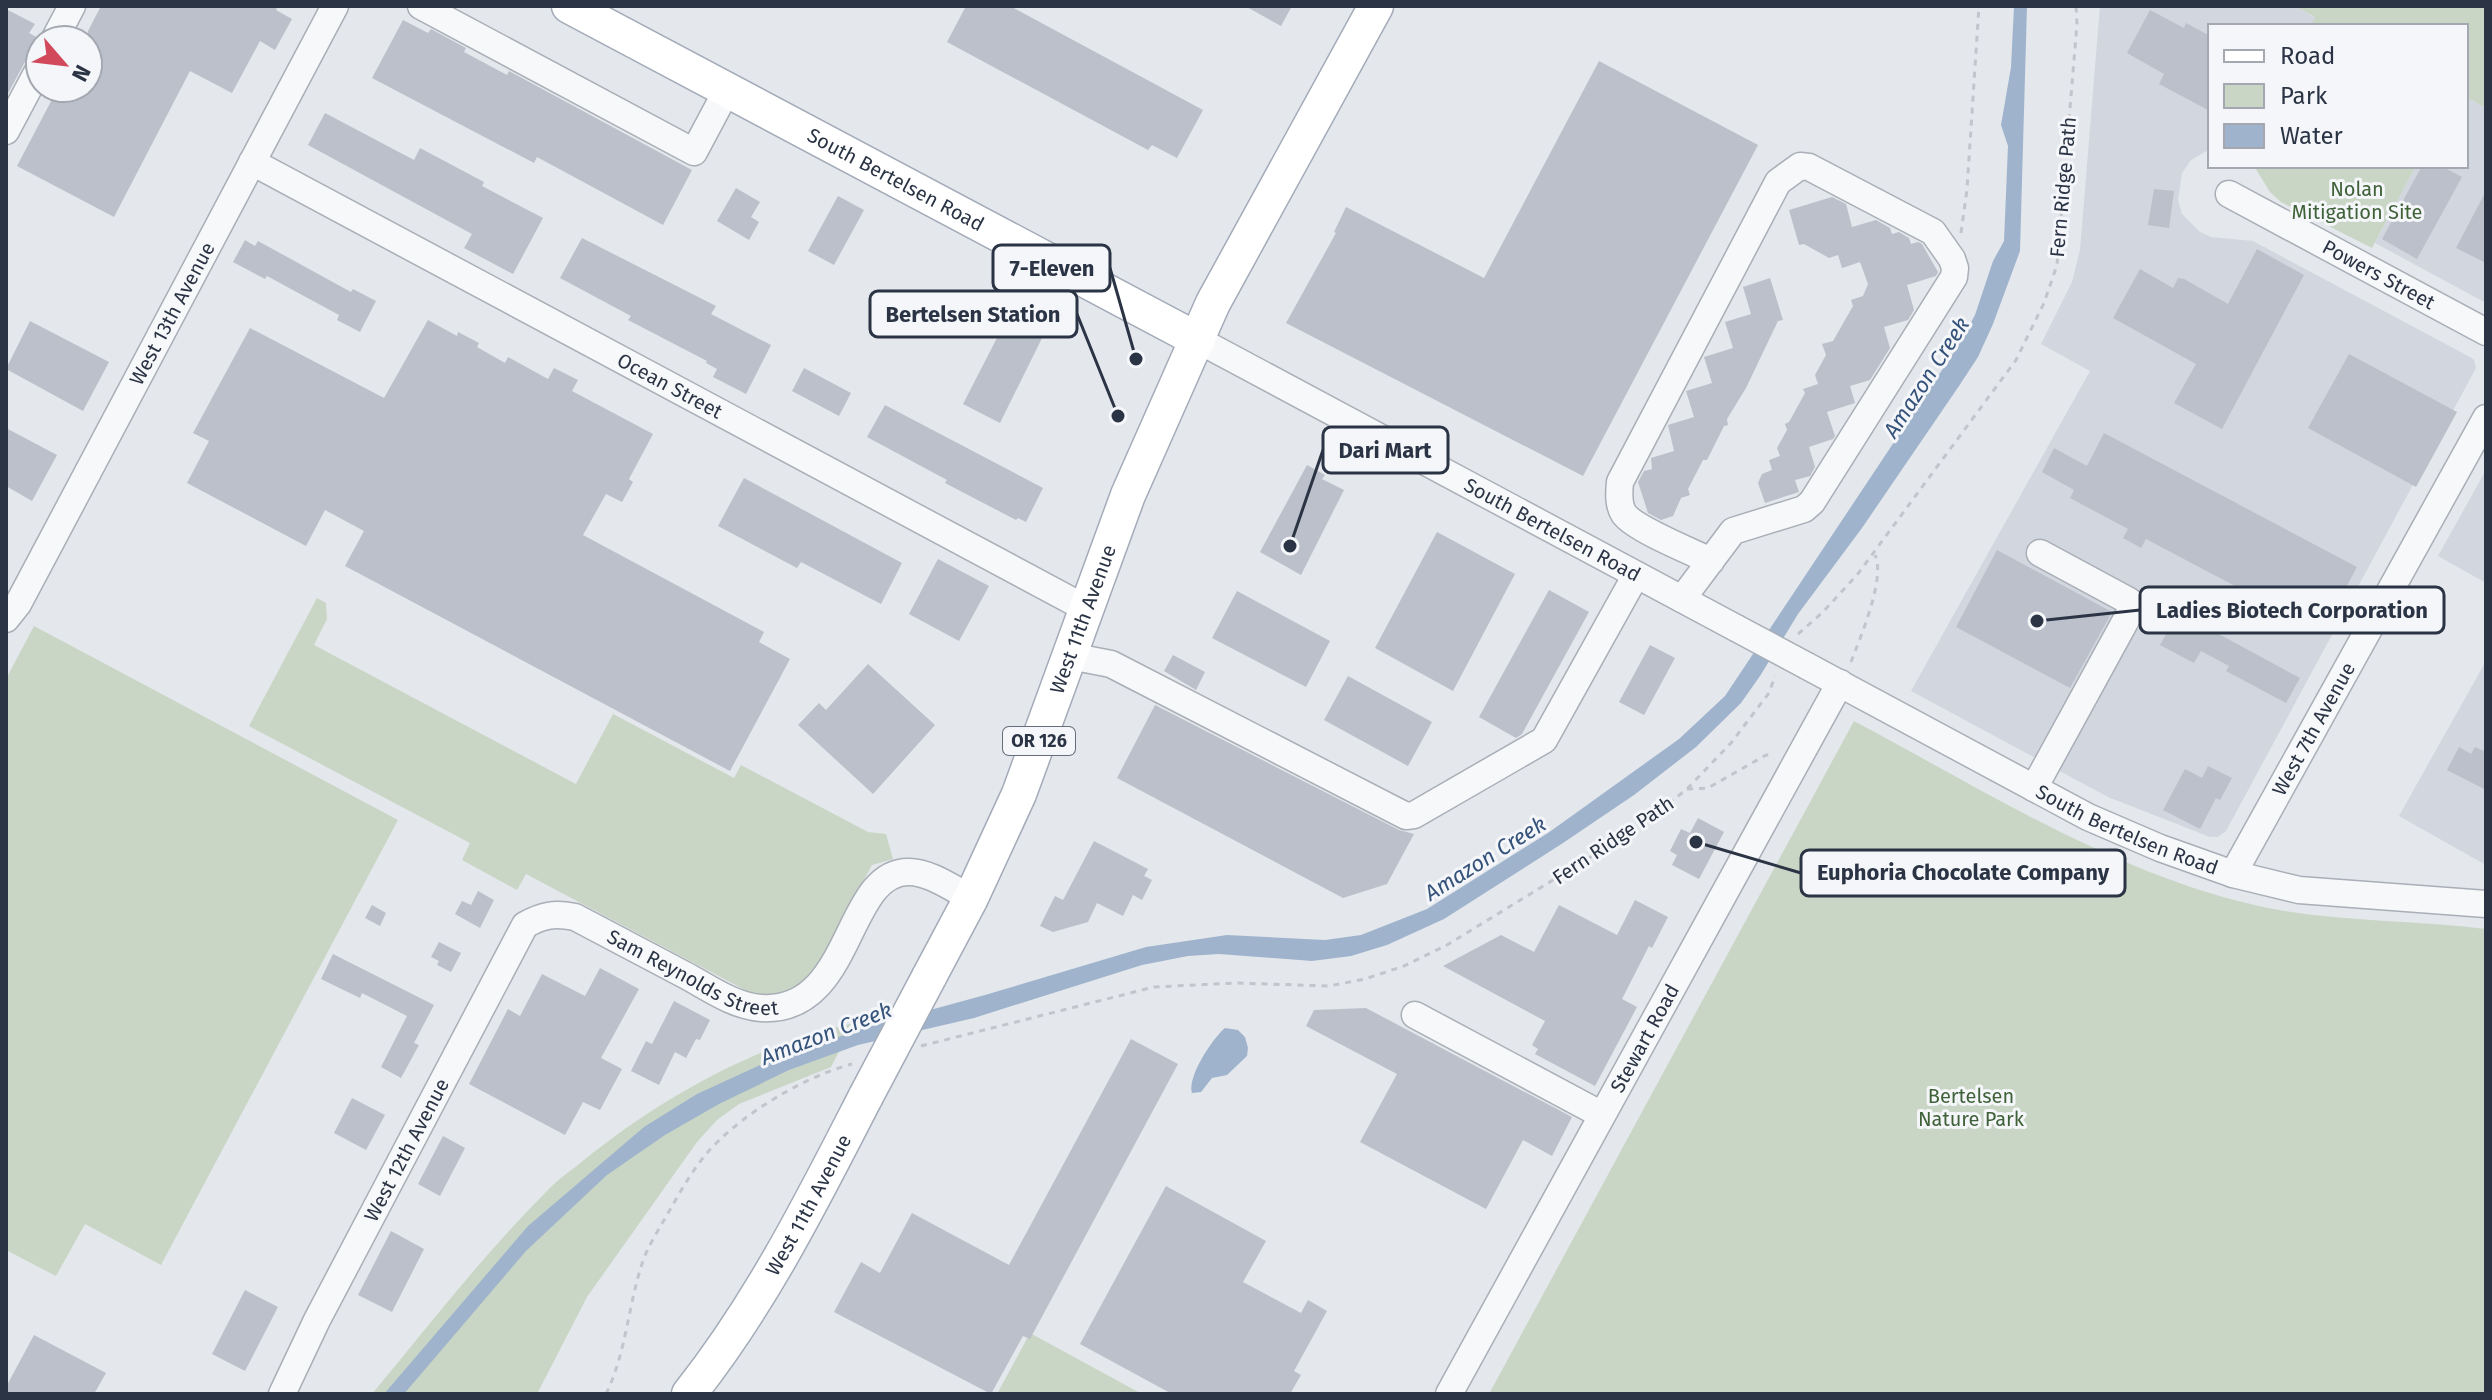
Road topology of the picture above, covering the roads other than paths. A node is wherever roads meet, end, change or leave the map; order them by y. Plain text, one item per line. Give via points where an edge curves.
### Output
1 (72, 6) edge
2 (335, 6) edge
3 (421, 6) edge
4 (569, 6) edge
5 (1376, 6) edge
6 (62, 24) edge
7 (727, 90) junction
8 (24, 97) edge
9 (6, 131) edge
10 (252, 162) junction
11 (2229, 194) dead end
12 (2486, 332) edge
13 (1198, 340) junction
14 (2486, 418) edge
15 (1627, 519) junction
16 (2040, 553) dead end
17 (1608, 560) junction
18 (1711, 561) junction
19 (1636, 575) junction
20 (1682, 599) junction
21 (1087, 609) junction
22 (12, 611) edge
23 (1070, 656) junction
24 (1840, 683) junction
25 (2034, 788) junction
26 (2233, 874) junction
27 (971, 898) junction
28 (2486, 904) edge
29 (541, 916) joint
30 (1415, 1015) dead end
31 (1602, 1115) junction
32 (282, 1394) edge
33 (689, 1394) edge
34 (1449, 1394) edge

1 - 6 street
2 - 10 street, West 13th Avenue
3 - 7 street via 694,152
4 - 7 main road, South Bertelsen Road
5 - 13 main road, West 11th Avenue / OR 126 via 1213,303
7 - 13 main road, South Bertelsen Road
8 - 9 street
10 - 21 street, Ocean Street
10 - 22 street, West 13th Avenue
11 - 12 street, Powers Street
13 - 17 street, South Bertelsen Road
13 - 21 main road, West 11th Avenue / OR 126 via 1142,462
14 - 26 street, West 7th Avenue
15 - 17 street
15 - 18 street
15 - 18 street via 1620,482 1778,182 1800,166 1809,167 1933,232 1952,259 1951,283 1812,502 1737,529
16 - 25 street via 2129,601 2132,609
17 - 19 street, South Bertelsen Road
18 - 20 street
19 - 20 street, South Bertelsen Road
19 - 23 street via 1544,740 1414,815 1406,816 1111,664
20 - 24 street, South Bertelsen Road, bridge
21 - 23 main road, West 11th Avenue / OR 126
23 - 27 main road, West 11th Avenue / OR 126 via 1019,794
24 - 25 street, South Bertelsen Road
24 - 31 street, Stewart Road
25 - 26 street, South Bertelsen Road via 2088,817
26 - 28 street, South Bertelsen Road via 2299,890
27 - 29 street, Sam Reynolds Street via 926,876 908,872 892,877 869,898 817,988 802,1000 766,1008 736,1002 575,917
27 - 33 main road, West 11th Avenue / OR 126, bridge via 777,1266
29 - 32 street, West 12th Avenue via 525,925 514,943
30 - 31 street
31 - 34 street, Stewart Road

